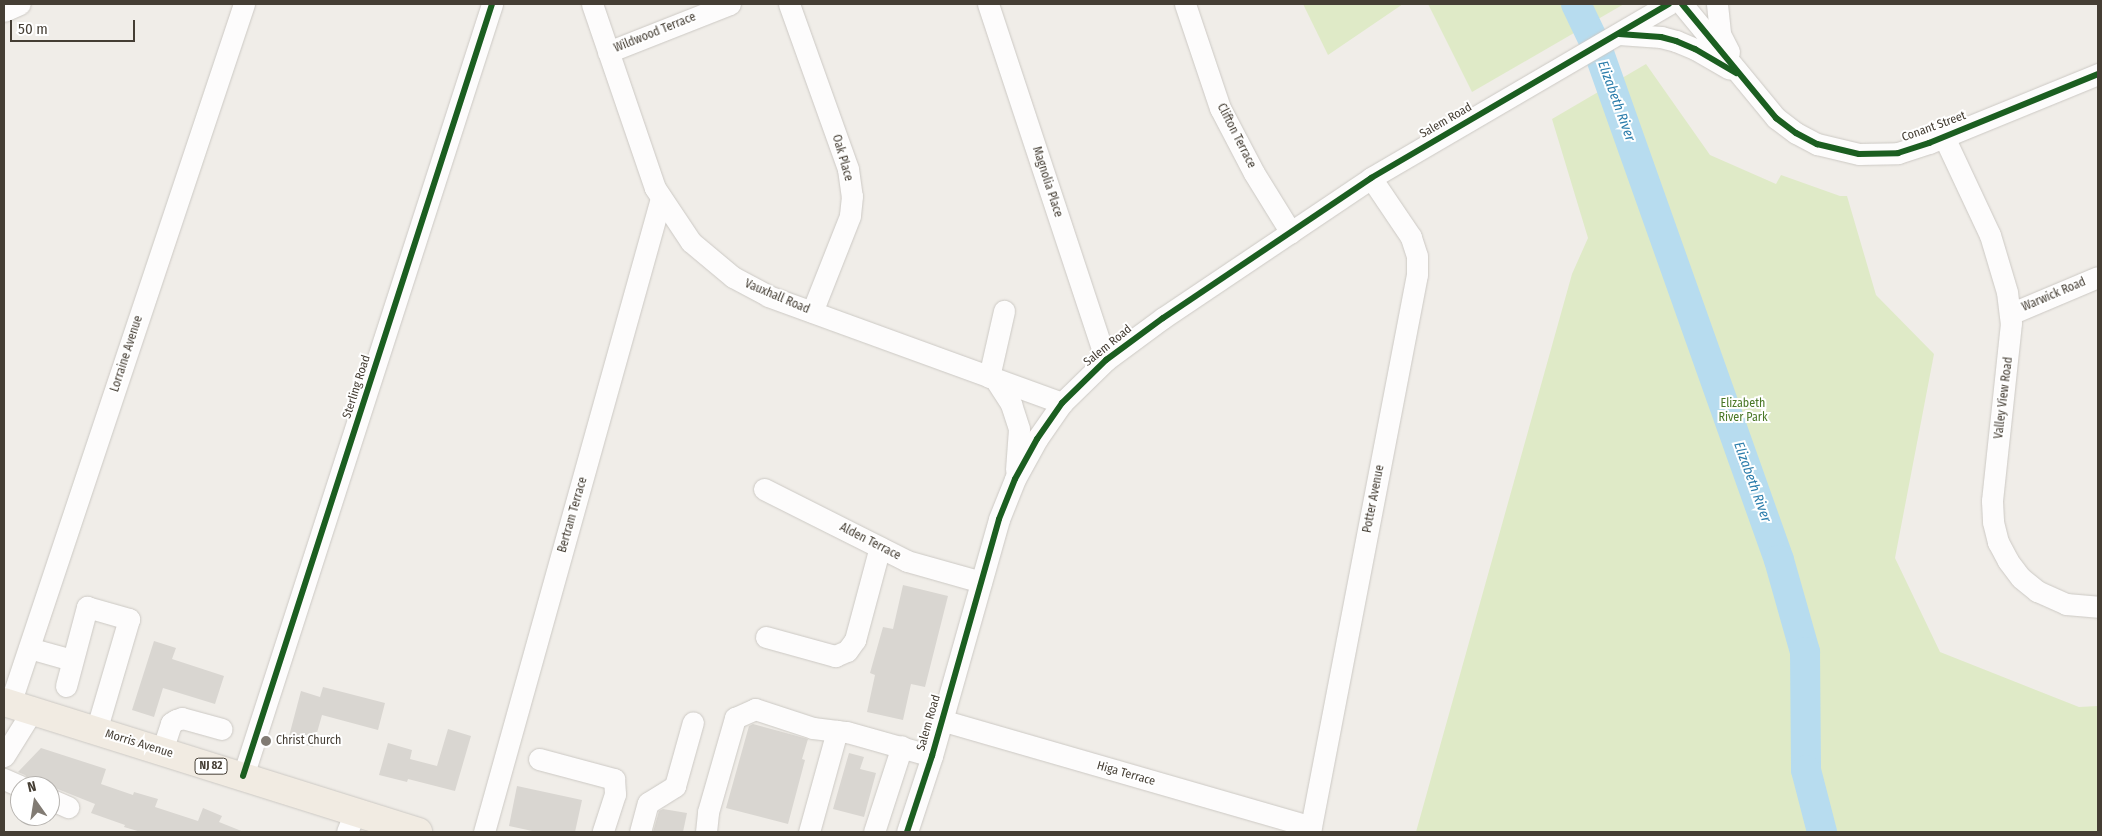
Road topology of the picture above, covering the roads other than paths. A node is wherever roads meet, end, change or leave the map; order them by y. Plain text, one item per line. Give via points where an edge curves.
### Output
1 (20, 4) edge
2 (244, 4) edge
3 (492, 4) edge
4 (592, 4) edge
5 (730, 4) edge
6 (789, 4) edge
7 (988, 4) edge
8 (1185, 4) edge
9 (1669, 4) edge
10 (1682, 4) edge
11 (1717, 4) edge
12 (4, 11) edge
13 (1619, 34) junction
14 (608, 52) junction
15 (2098, 74) edge
16 (1742, 77) junction
17 (1944, 137) junction
18 (1371, 178) junction
19 (661, 198) junction
20 (1291, 233) junction
21 (2098, 277) edge
22 (1004, 311) dead end
23 (812, 312) junction
24 (2010, 314) junction
25 (1106, 360) junction
26 (992, 378) junction
27 (1062, 403) junction
28 (1015, 479) junction
29 (764, 489) dead end
30 (880, 548) junction
31 (981, 582) junction
32 (2098, 607) edge
33 (766, 637) dead end
34 (29, 648) junction
35 (72, 660) junction
36 (66, 686) dead end
37 (16, 706) edge
38 (941, 720) junction
39 (693, 722) dead end
40 (222, 729) dead end
41 (96, 731) junction
42 (837, 731) junction
43 (902, 746) junction
44 (162, 751) junction
45 (4, 756) edge
46 (932, 756) junction
47 (540, 759) dead end
48 (243, 776) junction
49 (351, 822) edge
50 (1310, 830) edge
51 (709, 831) edge
52 (418, 832) edge
53 (484, 832) edge
54 (602, 832) edge
55 (640, 832) edge
56 (810, 832) edge
57 (874, 832) edge
58 (907, 832) edge

1 - 12 street
2 - 34 street, Lorraine Avenue
3 - 48 street, Sterling Road
4 - 14 street, Vauxhall Road
5 - 14 street, Wildwood Terrace
6 - 23 street, Oak Place via 848,169 852,196 850,216
7 - 25 street, Magnolia Place
8 - 20 street, Clifton Terrace via 1220,108 1254,173
9 - 13 street, Salem Road
10 - 16 street, Conant Street
11 - 16 street via 1720,34
13 - 16 street via 1676,41
13 - 18 street, Salem Road
14 - 19 street, Vauxhall Road
15 - 17 street, Conant Street
16 - 17 street, Conant Street via 1776,118 1810,140 1837,150 1859,154 1898,153
17 - 24 street, Valley View Road via 1990,234
18 - 20 street, Salem Road
18 - 50 street, Potter Avenue via 1411,237 1417,256 1417,274
19 - 23 street, Vauxhall Road via 691,242 733,277 768,296
19 - 53 street, Bertram Terrace
20 - 25 street, Salem Road
21 - 24 street, Warwick Road
22 - 26 street
23 - 26 street, Vauxhall Road
24 - 32 street, Valley View Road via 2010,349 1992,501 1998,542 2012,567 2037,591 2066,604
25 - 27 street, Salem Road
26 - 27 street, Vauxhall Road
26 - 28 street via 1011,404 1019,429
27 - 28 street, Salem Road via 1037,438
28 - 31 street, Salem Road
29 - 30 street, Alden Terrace
30 - 31 street, Alden Terrace via 907,561
30 - 33 street via 855,640 847,651 835,656
31 - 38 street, Salem Road
34 - 35 street
34 - 37 street, Lorraine Avenue
35 - 36 street
35 - 41 street via 87,607 129,618
37 - 41 main road, Morris Avenue / NJ 82
37 - 45 street, Lorraine Avenue
38 - 46 street, Salem Road
38 - 50 street, Higa Terrace
39 - 55 street via 675,786 648,803
40 - 44 street via 182,718 176,720 171,723
41 - 44 main road, Morris Avenue / NJ 82
42 - 43 street
42 - 51 street via 813,728 755,709 735,718 708,812
42 - 56 street
43 - 46 street
43 - 57 street
44 - 48 main road, Morris Avenue / NJ 82
46 - 58 street, Salem Road
47 - 54 street via 614,779 615,794
48 - 49 main road, Morris Avenue / NJ 82
49 - 52 main road, Morris Avenue / NJ 82

